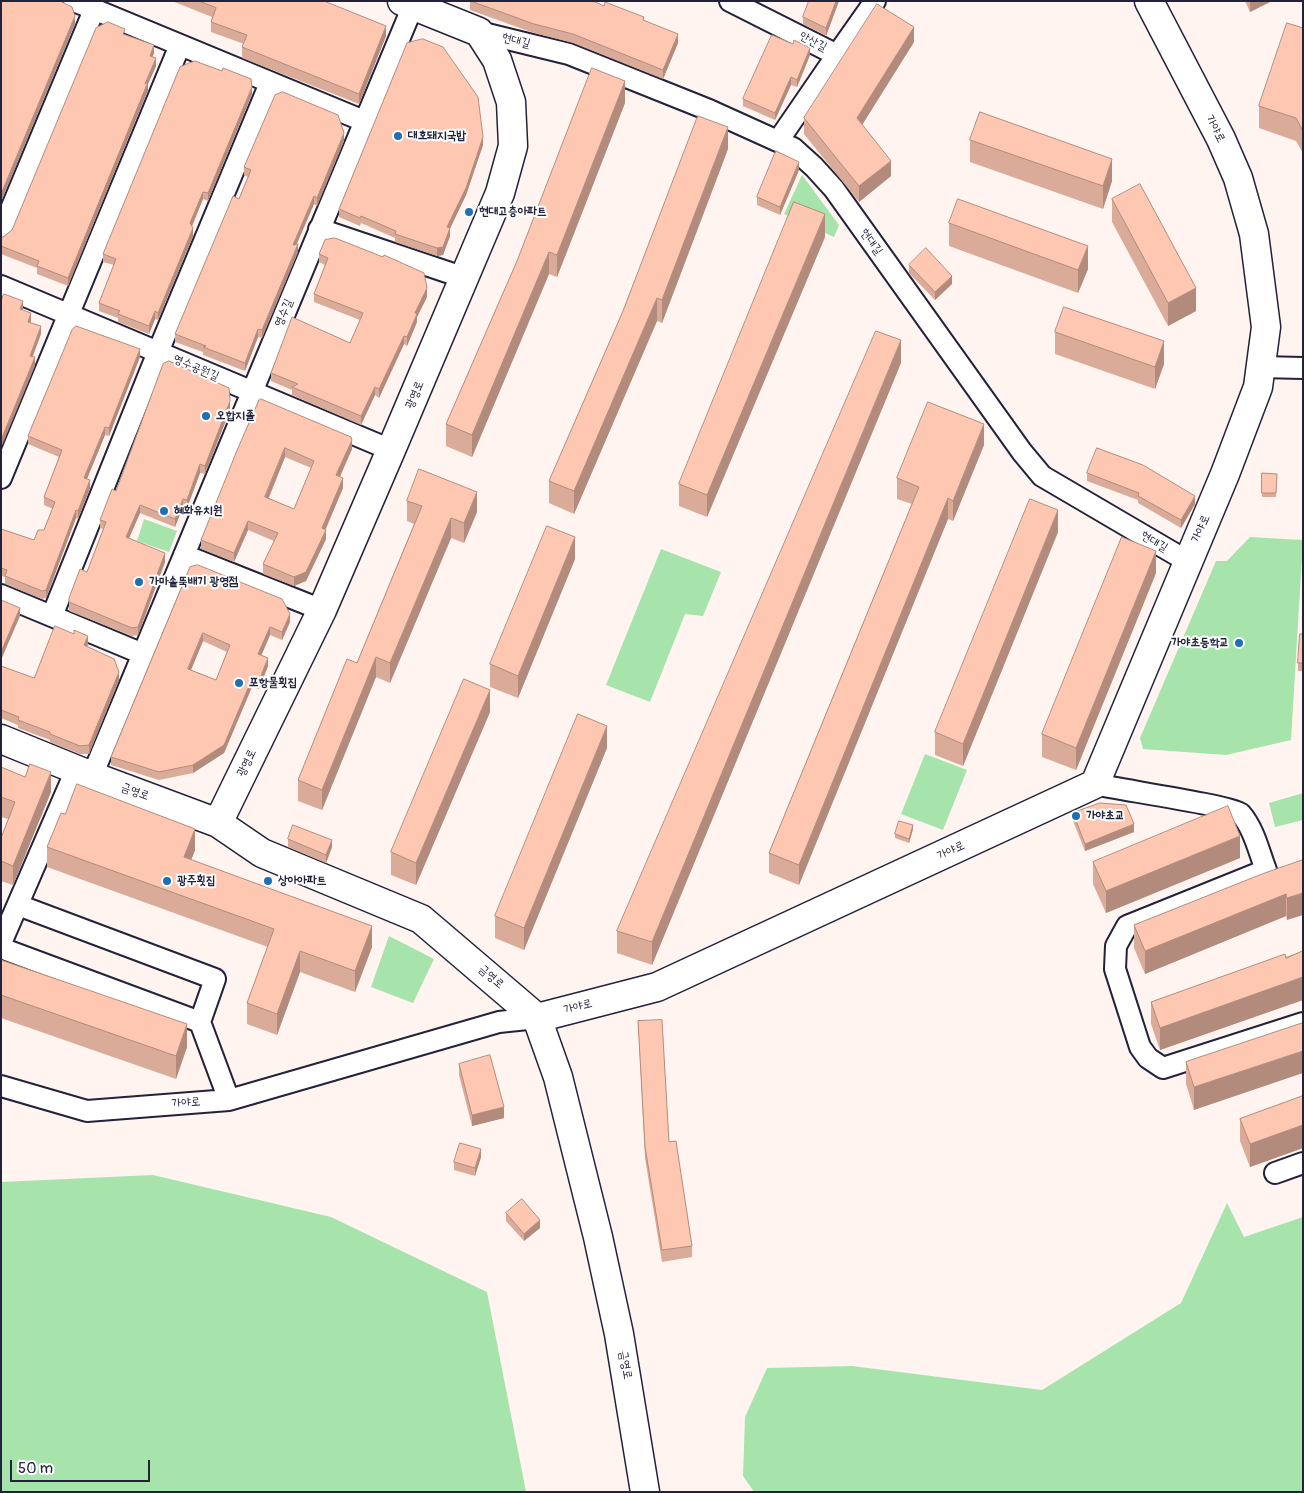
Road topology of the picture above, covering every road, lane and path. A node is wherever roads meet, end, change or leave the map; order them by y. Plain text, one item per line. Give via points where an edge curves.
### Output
1 (74, 1) edge
2 (730, 1) edge
3 (875, 1) edge
4 (1150, 1) edge
5 (410, 3) edge
6 (94, 10) junction
7 (479, 32) junction
8 (180, 45) junction
9 (838, 55) junction
10 (270, 83) junction
11 (364, 121) junction
12 (778, 141) junction
13 (319, 229) junction
14 (1, 233) edge
15 (465, 278) junction
16 (1, 286) edge
17 (68, 314) junction
18 (158, 352) junction
19 (1260, 367) junction
20 (1303, 368) edge
21 (252, 391) junction
22 (391, 450) junction
23 (1, 478) edge
24 (184, 556) junction
25 (1187, 560) junction
26 (1, 595) edge
27 (322, 610) junction
28 (52, 616) junction
29 (143, 654) junction
30 (1, 739) edge
31 (84, 773) junction
32 (1094, 784) junction
33 (218, 823) junction
34 (18, 905) junction
35 (1, 943) edge
36 (1, 948) edge
37 (537, 1018) junction
38 (200, 1022) junction
39 (1303, 1023) edge
40 (1, 1086) edge
41 (229, 1100) junction
42 (1303, 1163) edge
43 (1275, 1173) dead end
44 (645, 1492) edge

1 - 6 street
2 - 9 street, 안산길
3 - 9 street, 안산길
4 - 19 street, 가야로 via 1238,178 1254,234 1262,280 1266,327
5 - 7 street
5 - 11 street, 영수길
6 - 8 street
6 - 14 street
7 - 12 street, 현대길 via 569,54
7 - 15 street, 광영로 via 497,60 511,102 513,146 500,193
8 - 10 street
8 - 17 street
9 - 12 street
10 - 11 street
10 - 18 street
11 - 13 street, 영수길
12 - 25 street, 현대길 via 793,148 834,189 1042,476
13 - 15 street
13 - 21 street, 영수길
15 - 22 street, 광영로
16 - 17 street, 영수공원길
17 - 18 street, 영수공원길
17 - 23 street
18 - 21 street, 영수공원길
18 - 28 street
19 - 20 street
19 - 25 street, 가야로 via 1258,387 1225,474
21 - 22 street, 영수공원길
21 - 24 street, 영수길
22 - 27 street, 광영로
24 - 27 street
24 - 29 street, 영수길
25 - 32 street, 가야로
26 - 28 street
27 - 33 street, 광영로
28 - 29 street
29 - 31 street, 영수길
30 - 31 street, 금영로
31 - 33 street, 금영로
31 - 34 street, 영수길
32 - 37 street, 가야로 via 658,988
32 - 39 street via 1240,813 1251,829 1266,870 1127,926 1116,946 1115,969 1140,1047 1148,1058 1163,1068
33 - 37 street, 금영로 via 262,852 421,919
34 - 35 street, 영수길
34 - 38 street via 215,979
36 - 38 street
37 - 41 street, 가야로 via 499,1022
37 - 44 street, 금영로 via 558,1077 598,1236 623,1354
38 - 41 street
40 - 41 street, 가야로 via 87,1111
42 - 43 street

